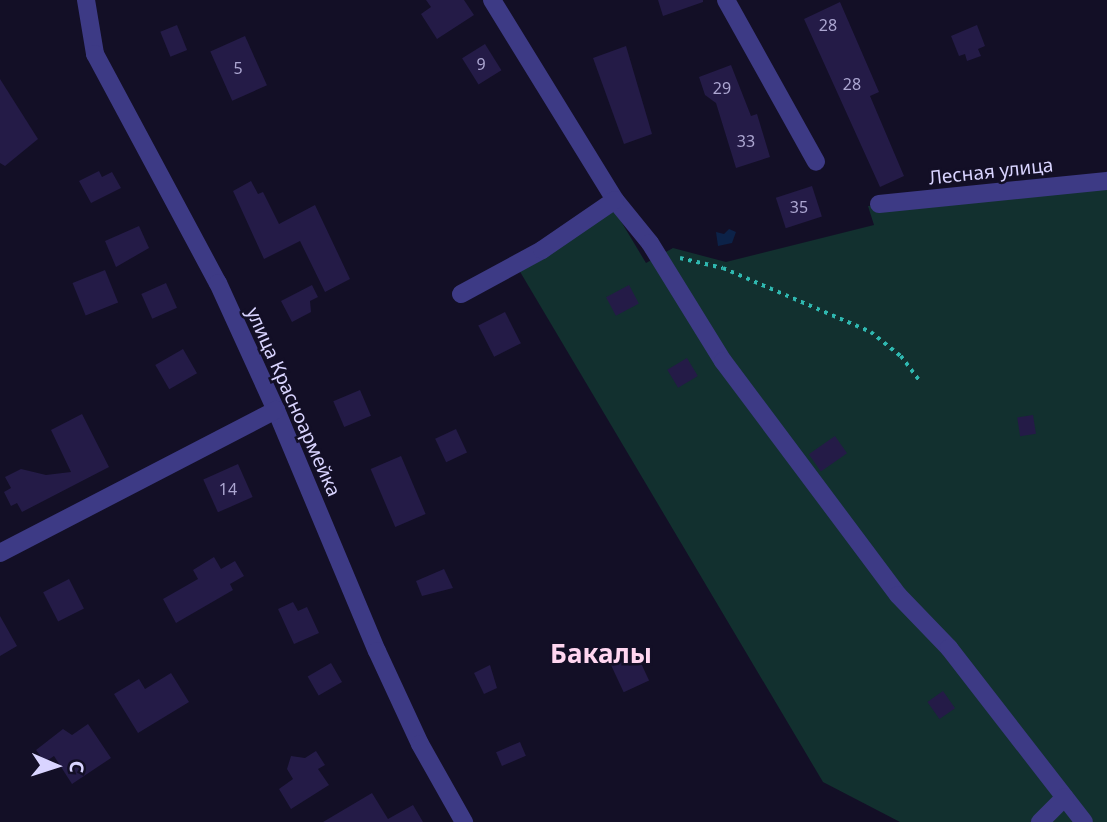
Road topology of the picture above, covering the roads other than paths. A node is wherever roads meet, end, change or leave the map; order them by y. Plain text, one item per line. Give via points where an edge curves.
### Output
1 (86, 0) edge
2 (492, 0) edge
3 (726, 0) edge
4 (816, 162) dead end
5 (1107, 181) edge
6 (615, 200) junction
7 (878, 204) dead end
8 (461, 294) dead end
9 (276, 410) junction
10 (2, 547) edge
11 (1065, 797) junction
12 (464, 822) edge
13 (1040, 822) edge
14 (1084, 822) edge

1 - 9 street, улица Красноармейка via 95,54 218,283
2 - 6 street
3 - 4 street
5 - 7 street, Лесная улица
6 - 8 street via 542,250
6 - 11 street via 650,243 748,395 898,595 949,648
9 - 10 street
9 - 12 street, улица Красноармейка via 377,650 420,744
11 - 13 street
11 - 14 street

